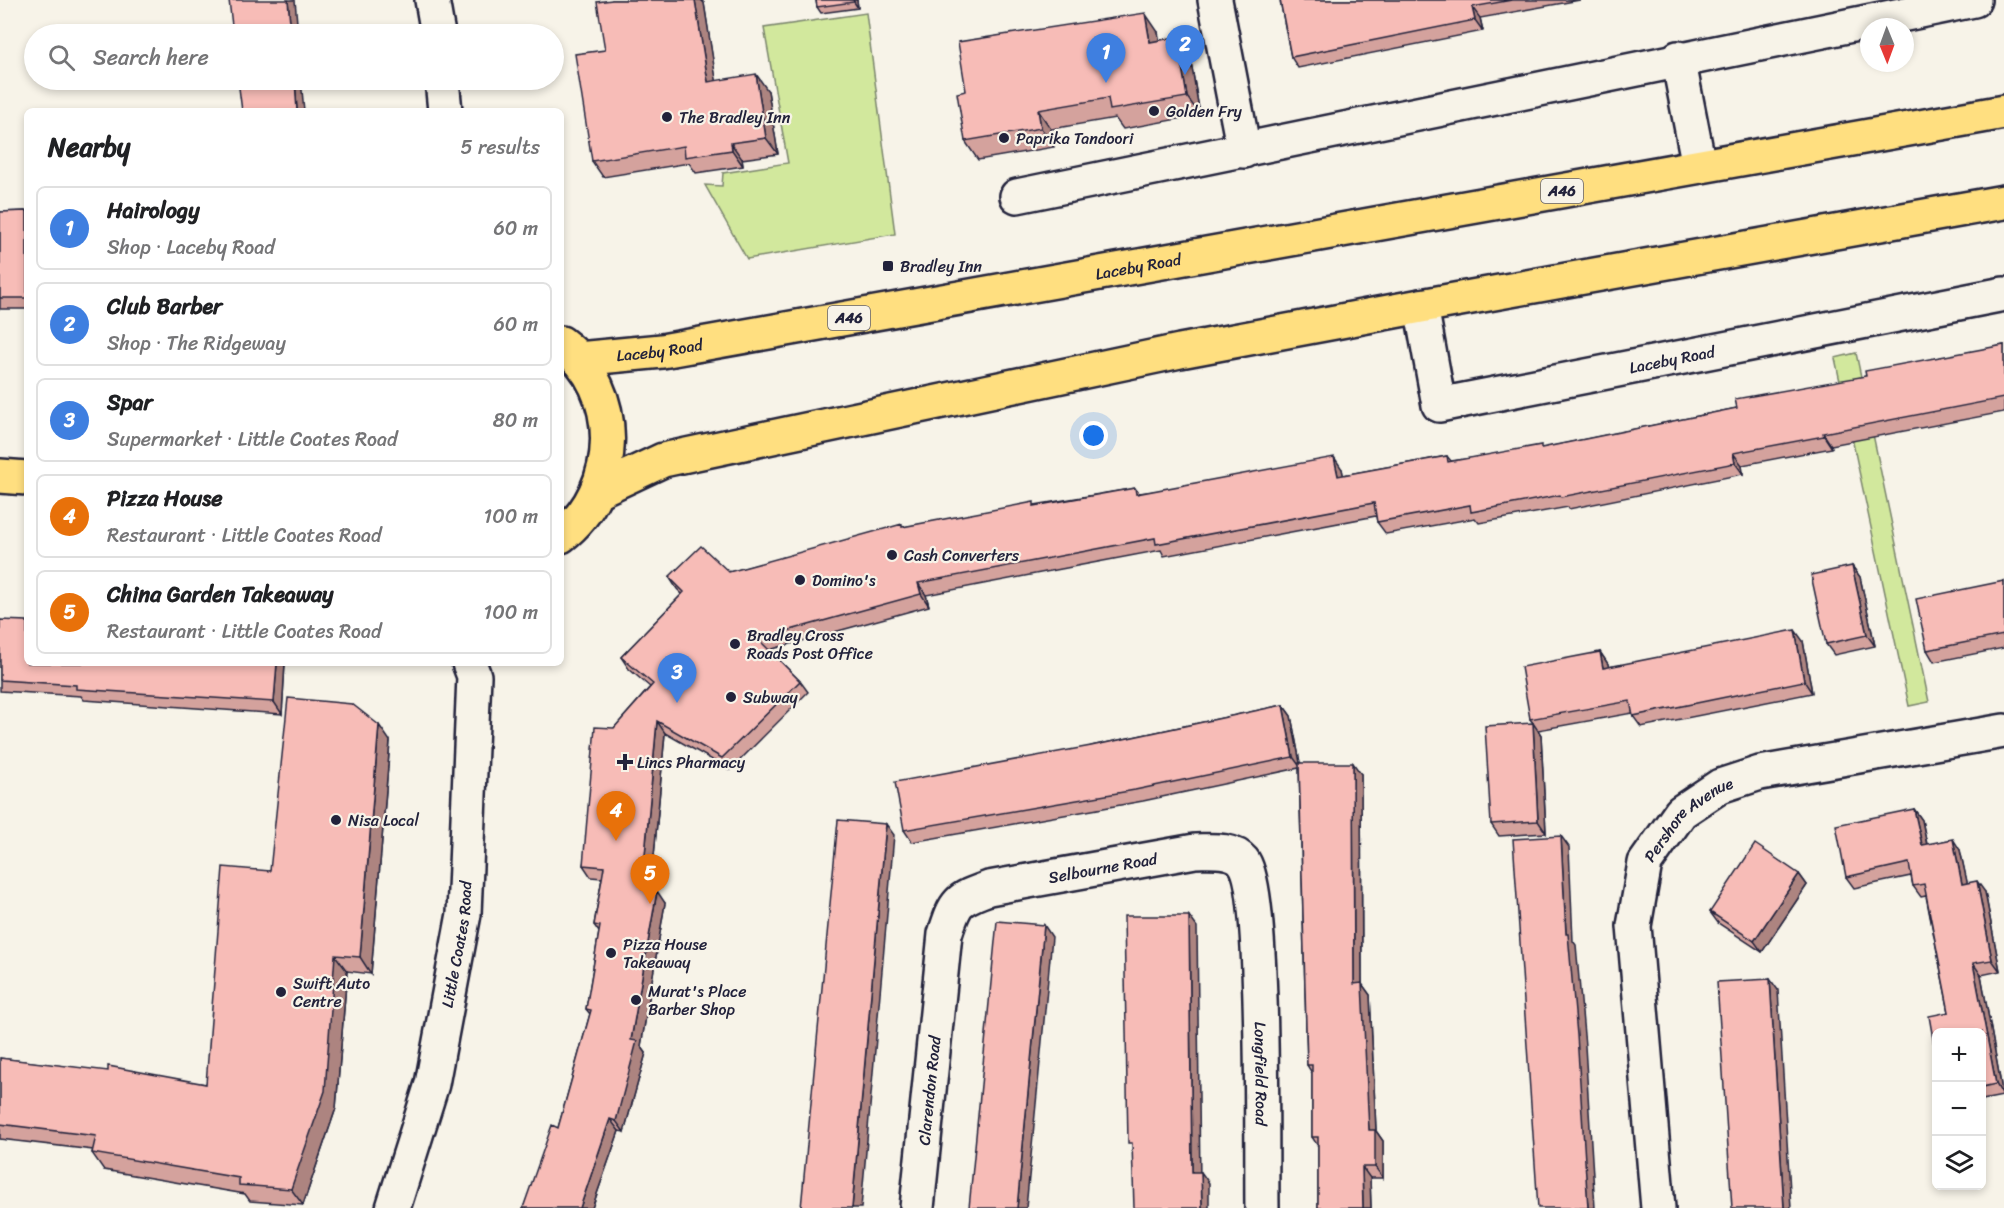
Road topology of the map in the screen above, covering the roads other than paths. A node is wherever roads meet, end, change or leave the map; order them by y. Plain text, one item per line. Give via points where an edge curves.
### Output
1 (432, 0) edge
2 (1215, 0) edge
3 (1974, 0) edge
4 (436, 24) edge
5 (1678, 58) junction
6 (443, 90) edge
7 (445, 108) edge
8 (2004, 112) edge
9 (1244, 151) junction
10 (1699, 166) junction
11 (1017, 196) dead end
12 (2004, 202) edge
13 (2004, 294) edge
14 (1421, 306) junction
15 (570, 351) edge
16 (0, 476) edge
17 (24, 478) edge
18 (597, 491) junction
19 (564, 533) edge
20 (475, 667) edge
21 (2004, 731) edge
22 (1258, 939) joint
23 (941, 972) joint
24 (393, 1208) edge
25 (917, 1208) edge
26 (1262, 1208) edge
27 (1658, 1208) edge

1 - 4 street
2 - 9 street
3 - 5 street
5 - 9 street
5 - 10 street
6 - 7 street
8 - 10 highway, Laceby Road / A46
9 - 11 street
10 - 15 highway, Laceby Road / A46 via 662,351
12 - 14 highway
13 - 14 street, Laceby Road via 1439,405
14 - 18 highway via 1180,351 663,460
15 - 18 highway, A46 via 596,386 607,419 608,452
16 - 17 highway
18 - 19 highway, A46
20 - 24 street, Little Coates Road via 464,914 432,1084
21 - 27 street, Pershore Avenue via 1760,773 1720,786 1681,812 1645,863 1634,926
22 - 23 street, Selbourne Road via 1251,882 1243,861 1226,851 1195,851 989,888 971,895 954,906 945,933
22 - 26 street, Longfield Road
23 - 25 street, Clarendon Road

